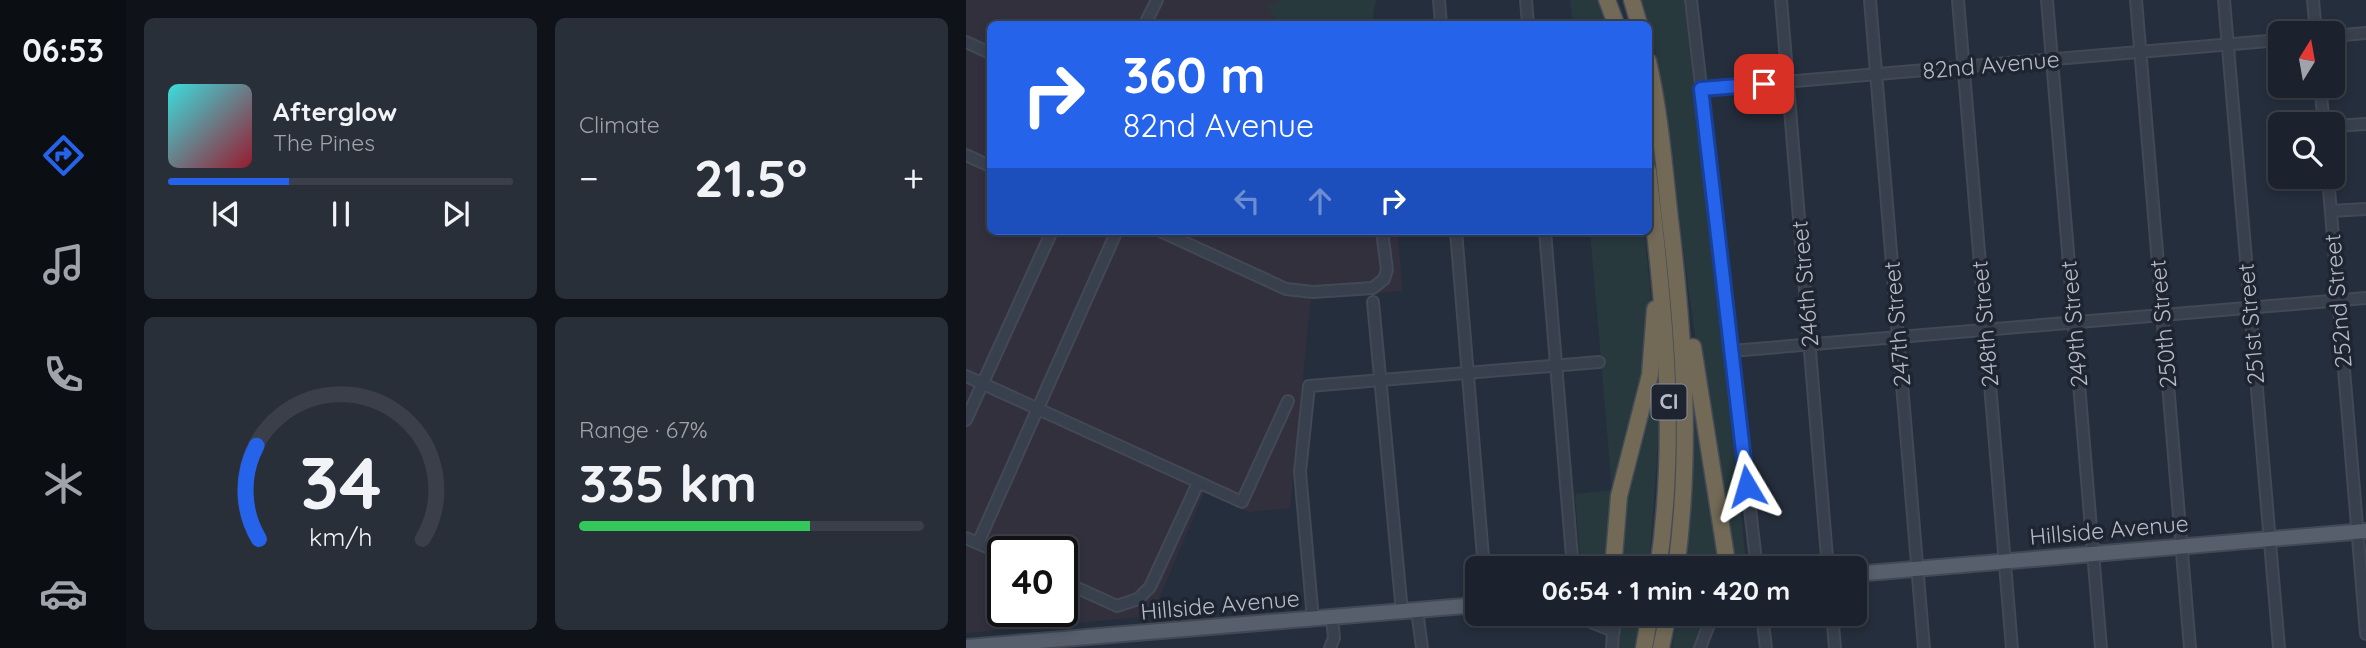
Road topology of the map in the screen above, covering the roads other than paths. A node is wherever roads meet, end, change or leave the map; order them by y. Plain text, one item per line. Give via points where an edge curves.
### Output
1 (1157, 0) edge
2 (1439, 0) edge
3 (1526, 0) edge
4 (1607, 0) edge
5 (1615, 0) edge
6 (1632, 0) edge
7 (1640, 0) edge
8 (1691, 0) edge
9 (1781, 0) edge
10 (1870, 0) edge
11 (1958, 0) edge
12 (2047, 0) edge
13 (2136, 0) edge
14 (2224, 0) edge
15 (2313, 0) edge
16 (1146, 21) edge
17 (1441, 21) edge
18 (1528, 21) edge
19 (1615, 21) edge
20 (1621, 21) edge
21 (1640, 21) edge
22 (1641, 21) edge
23 (2315, 21) edge
24 (2366, 33) edge
25 (2345, 35) edge
26 (2268, 41) edge
27 (966, 42) edge
28 (2228, 45) junction
29 (987, 52) edge
30 (2140, 52) junction
31 (2052, 60) junction
32 (1964, 67) junction
33 (1876, 74) junction
34 (1652, 82) edge
35 (1788, 82) junction
36 (1701, 89) junction
37 (2366, 124) edge
38 (2345, 125) edge
39 (966, 155) edge
40 (987, 165) edge
41 (2329, 189) edge
42 (1652, 203) edge
43 (2366, 209) edge
44 (2331, 211) junction
45 (1050, 235) edge
46 (1115, 235) dead end
47 (1169, 235) edge
48 (1383, 235) edge
49 (1456, 235) edge
50 (1545, 235) edge
51 (1656, 236) junction
52 (1673, 242) junction
53 (2366, 298) edge
54 (2338, 300) junction
55 (1373, 302) dead end
56 (2250, 307) junction
57 (2162, 315) junction
58 (2074, 322) junction
59 (1986, 329) junction
60 (1898, 337) junction
61 (1810, 344) junction
62 (1731, 351) junction
63 (1599, 362) dead end
64 (1556, 365) junction
65 (1468, 373) junction
66 (966, 376) edge
67 (1380, 380) junction
68 (982, 384) junction
69 (1288, 401) dead end
70 (1038, 409) junction
71 (966, 420) edge
72 (1198, 483) junction
73 (2362, 531) edge
74 (966, 538) edge
75 (2269, 539) junction
76 (978, 543) junction
77 (987, 547) edge
78 (2181, 547) junction
79 (1614, 548) junction
80 (2093, 554) junction
81 (1483, 556) edge
82 (1572, 556) edge
83 (1610, 556) edge
84 (1614, 556) edge
85 (1659, 556) edge
86 (1677, 556) edge
87 (1726, 556) edge
88 (1755, 556) edge
89 (1827, 556) edge
90 (2005, 561) junction
91 (1917, 569) junction
92 (1867, 573) edge
93 (1078, 588) edge
94 (1465, 606) edge
95 (1417, 610) junction
96 (1402, 612) junction
97 (1332, 618) junction
98 (1313, 619) junction
99 (1601, 626) edge
100 (1614, 626) edge
101 (1648, 626) edge
102 (1666, 626) edge
103 (1708, 626) edge
104 (1763, 626) edge
105 (1833, 626) edge
106 (1614, 631) junction
107 (2366, 634) edge
108 (1329, 646) edge
109 (966, 647) edge
110 (1422, 648) edge
111 (1612, 648) edge
112 (1644, 648) edge
113 (1661, 648) edge
114 (1700, 648) edge
115 (1766, 648) edge
116 (1835, 648) edge
117 (1924, 648) edge
118 (2012, 648) edge
119 (2101, 648) edge
120 (2190, 648) edge
121 (2278, 648) edge

1 - 16 street
2 - 17 street
3 - 18 street
4 - 19 highway
5 - 20 highway
6 - 21 highway
7 - 22 highway
8 - 36 street
9 - 35 street, 246th Street
10 - 33 street, 247th Street
11 - 32 street, 248th Street
12 - 31 street, 249th Street
13 - 30 street, 250th Street
14 - 28 street, 251st Street
15 - 23 street
24 - 25 street
26 - 28 street, 82nd Avenue
27 - 29 street
28 - 30 street, 82nd Avenue
28 - 56 street, 251st Street
30 - 31 street, 82nd Avenue
30 - 57 street, 250th Street
31 - 32 street, 82nd Avenue
31 - 58 street, 249th Street
32 - 33 street, 82nd Avenue
32 - 59 street, 248th Street
33 - 35 street, 82nd Avenue
33 - 60 street, 247th Street
34 - 52 highway, CI
35 - 36 street, 82nd Avenue
35 - 61 street, 246th Street
36 - 62 street
37 - 38 street
39 - 40 street
41 - 44 street, 252nd Street
42 - 51 highway, CI
43 - 44 street
44 - 54 street, 252nd Street
45 - 68 street
46 - 70 street
47 - 48 street via 1286,289 1313,292 1373,288 1384,279
49 - 65 street
50 - 64 street
51 - 79 highway via 1652,363 1619,496
51 - 85 highway, CI via 1669,410
52 - 86 highway, CI via 1686,391
52 - 87 highway via 1687,296
53 - 54 street
54 - 56 street
54 - 73 street, 252nd Street
55 - 67 street
56 - 57 street
56 - 75 street, 251st Street
57 - 58 street
57 - 78 street, 250th Street
58 - 59 street
58 - 80 street, 249th Street
59 - 60 street
59 - 90 street, 248th Street
60 - 61 street
60 - 91 street, 247th Street
61 - 62 street
61 - 89 street, 246th Street
62 - 88 street
63 - 64 street
64 - 65 street
64 - 82 street
65 - 67 street
65 - 81 street
66 - 68 street
67 - 96 street
67 - 98 street via 1309,386 1300,472
68 - 70 street
68 - 71 street
69 - 72 street via 1242,502
70 - 72 street
70 - 76 street
72 - 93 street via 1150,587 1138,599 1117,606
73 - 75 main road, Hillside Avenue
73 - 107 street, 252nd Street
74 - 76 street
75 - 78 main road, Hillside Avenue
75 - 121 street, 251st Street
76 - 77 street
78 - 80 main road, Hillside Avenue
78 - 120 street, 250th Street
79 - 83 highway
79 - 84 highway
80 - 90 main road, Hillside Avenue
80 - 119 street, 249th Street
90 - 91 main road, Hillside Avenue
90 - 118 street, 248th Street
91 - 92 main road, Hillside Avenue
91 - 117 street, 247th Street
94 - 95 main road, Hillside Avenue
95 - 96 main road, Hillside Avenue
95 - 110 street
96 - 97 main road, Hillside Avenue
97 - 98 main road, Hillside Avenue
97 - 108 street
98 - 109 main road, Hillside Avenue
99 - 106 street
100 - 106 street
101 - 112 highway
102 - 113 highway
103 - 114 street
104 - 115 street
105 - 116 street
106 - 111 street

